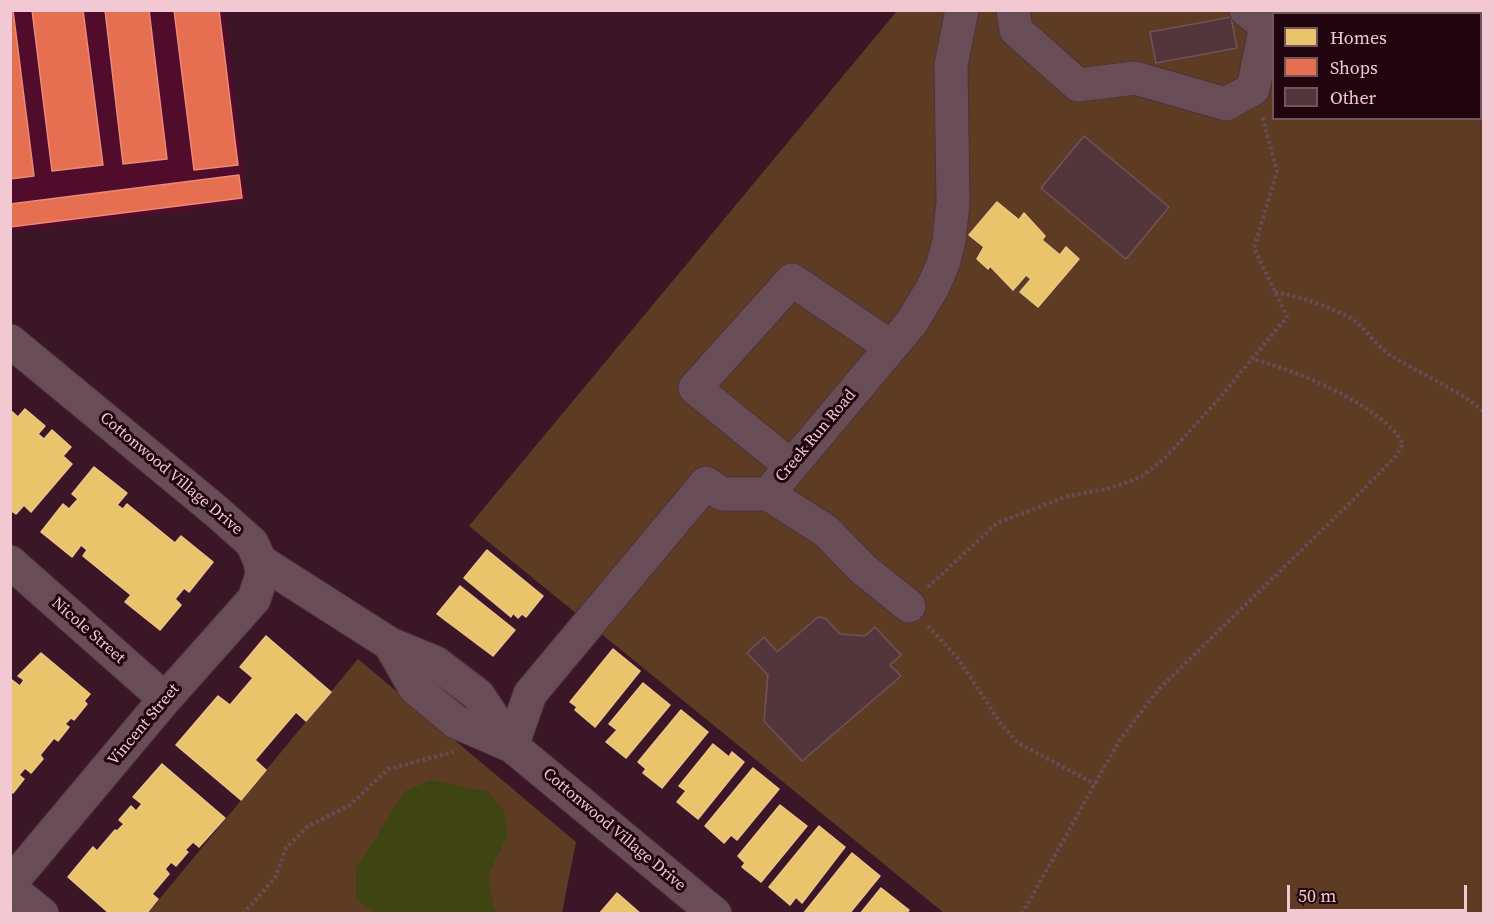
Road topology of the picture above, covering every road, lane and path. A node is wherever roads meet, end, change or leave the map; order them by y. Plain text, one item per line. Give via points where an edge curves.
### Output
1 (962, 10) edge
2 (1013, 10) edge
3 (1246, 10) edge
4 (1253, 89) junction
5 (1274, 292) junction
6 (10, 340) edge
7 (891, 347) junction
8 (1252, 359) junction
9 (1484, 413) edge
10 (791, 466) junction
11 (768, 494) junction
12 (260, 561) junction
13 (10, 562) edge
14 (909, 606) junction
15 (165, 699) junction
16 (512, 746) junction
17 (459, 751) dead end
18 (1095, 784) junction
19 (10, 886) edge
20 (42, 914) edge
21 (243, 914) edge
22 (715, 914) edge
23 (1022, 914) edge

1 - 7 street, Creek Run Road via 951,65 953,202 949,241 921,309
2 - 4 street via 1016,30 1078,85 1136,78 1226,104
3 - 4 street via 1266,25
4 - 5 path via 1277,171 1254,249
5 - 8 path via 1287,317
5 - 9 path via 1304,298 1347,316 1388,354
6 - 12 street, Cottonwood Village Drive via 216,511 252,543
7 - 10 street, Creek Run Road
7 - 10 street via 792,280 695,388
8 - 14 path via 1165,458 1142,477 1068,496 997,524
8 - 18 path via 1300,374 1374,413 1397,431 1403,444 1351,502 1158,690 1119,741
10 - 11 street, Creek Run Road
11 - 14 street via 826,531 863,569
11 - 16 street, Creek Run Road via 722,494 706,483 530,693
12 - 15 street, Vincent Street via 262,575 254,599
12 - 16 street, Cottonwood Village Drive via 390,644 415,688 456,722
13 - 15 street, Nicole Street
14 - 18 path via 957,657 1018,743
15 - 19 street, Vincent Street
16 - 22 street, Cottonwood Village Drive
17 - 21 path via 388,769 350,805 307,827 286,848 275,878
18 - 23 path
19 - 20 street

